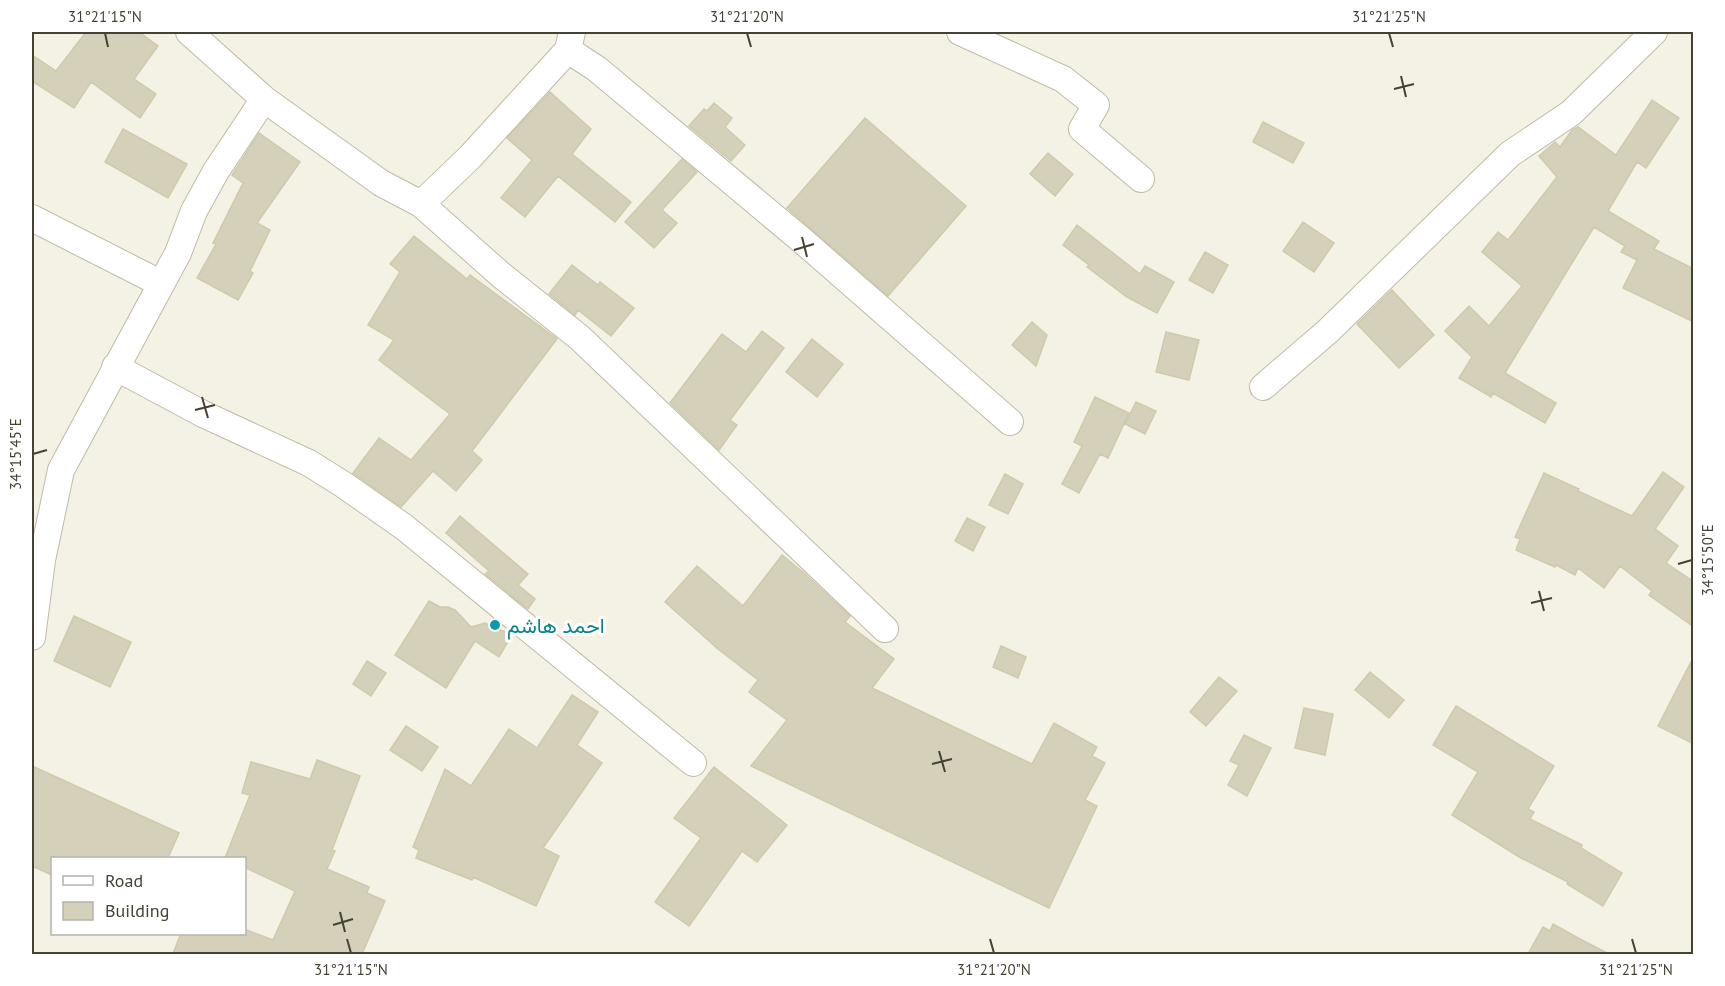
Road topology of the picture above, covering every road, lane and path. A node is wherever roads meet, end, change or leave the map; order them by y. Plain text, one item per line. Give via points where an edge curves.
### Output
1 (189, 32) edge
2 (960, 32) edge
3 (1654, 32) edge
4 (570, 41) edge
5 (264, 99) junction
6 (1142, 178) dead end
7 (421, 204) junction
8 (32, 218) edge
9 (160, 284) junction
10 (115, 368) junction
11 (1263, 387) dead end
12 (1010, 422) dead end
13 (885, 629) dead end
14 (32, 637) edge
15 (693, 764) dead end

1 - 5 street
2 - 6 street via 1063,79 1096,105 1082,129
3 - 11 street via 1571,113 1510,154 1327,332
4 - 7 street via 470,157
4 - 12 street via 597,69
5 - 7 street via 381,183
5 - 9 street via 205,191
7 - 13 street via 580,338
8 - 9 street
9 - 10 street
10 - 14 street via 61,470 42,560
10 - 15 street via 309,463 344,485 404,527

